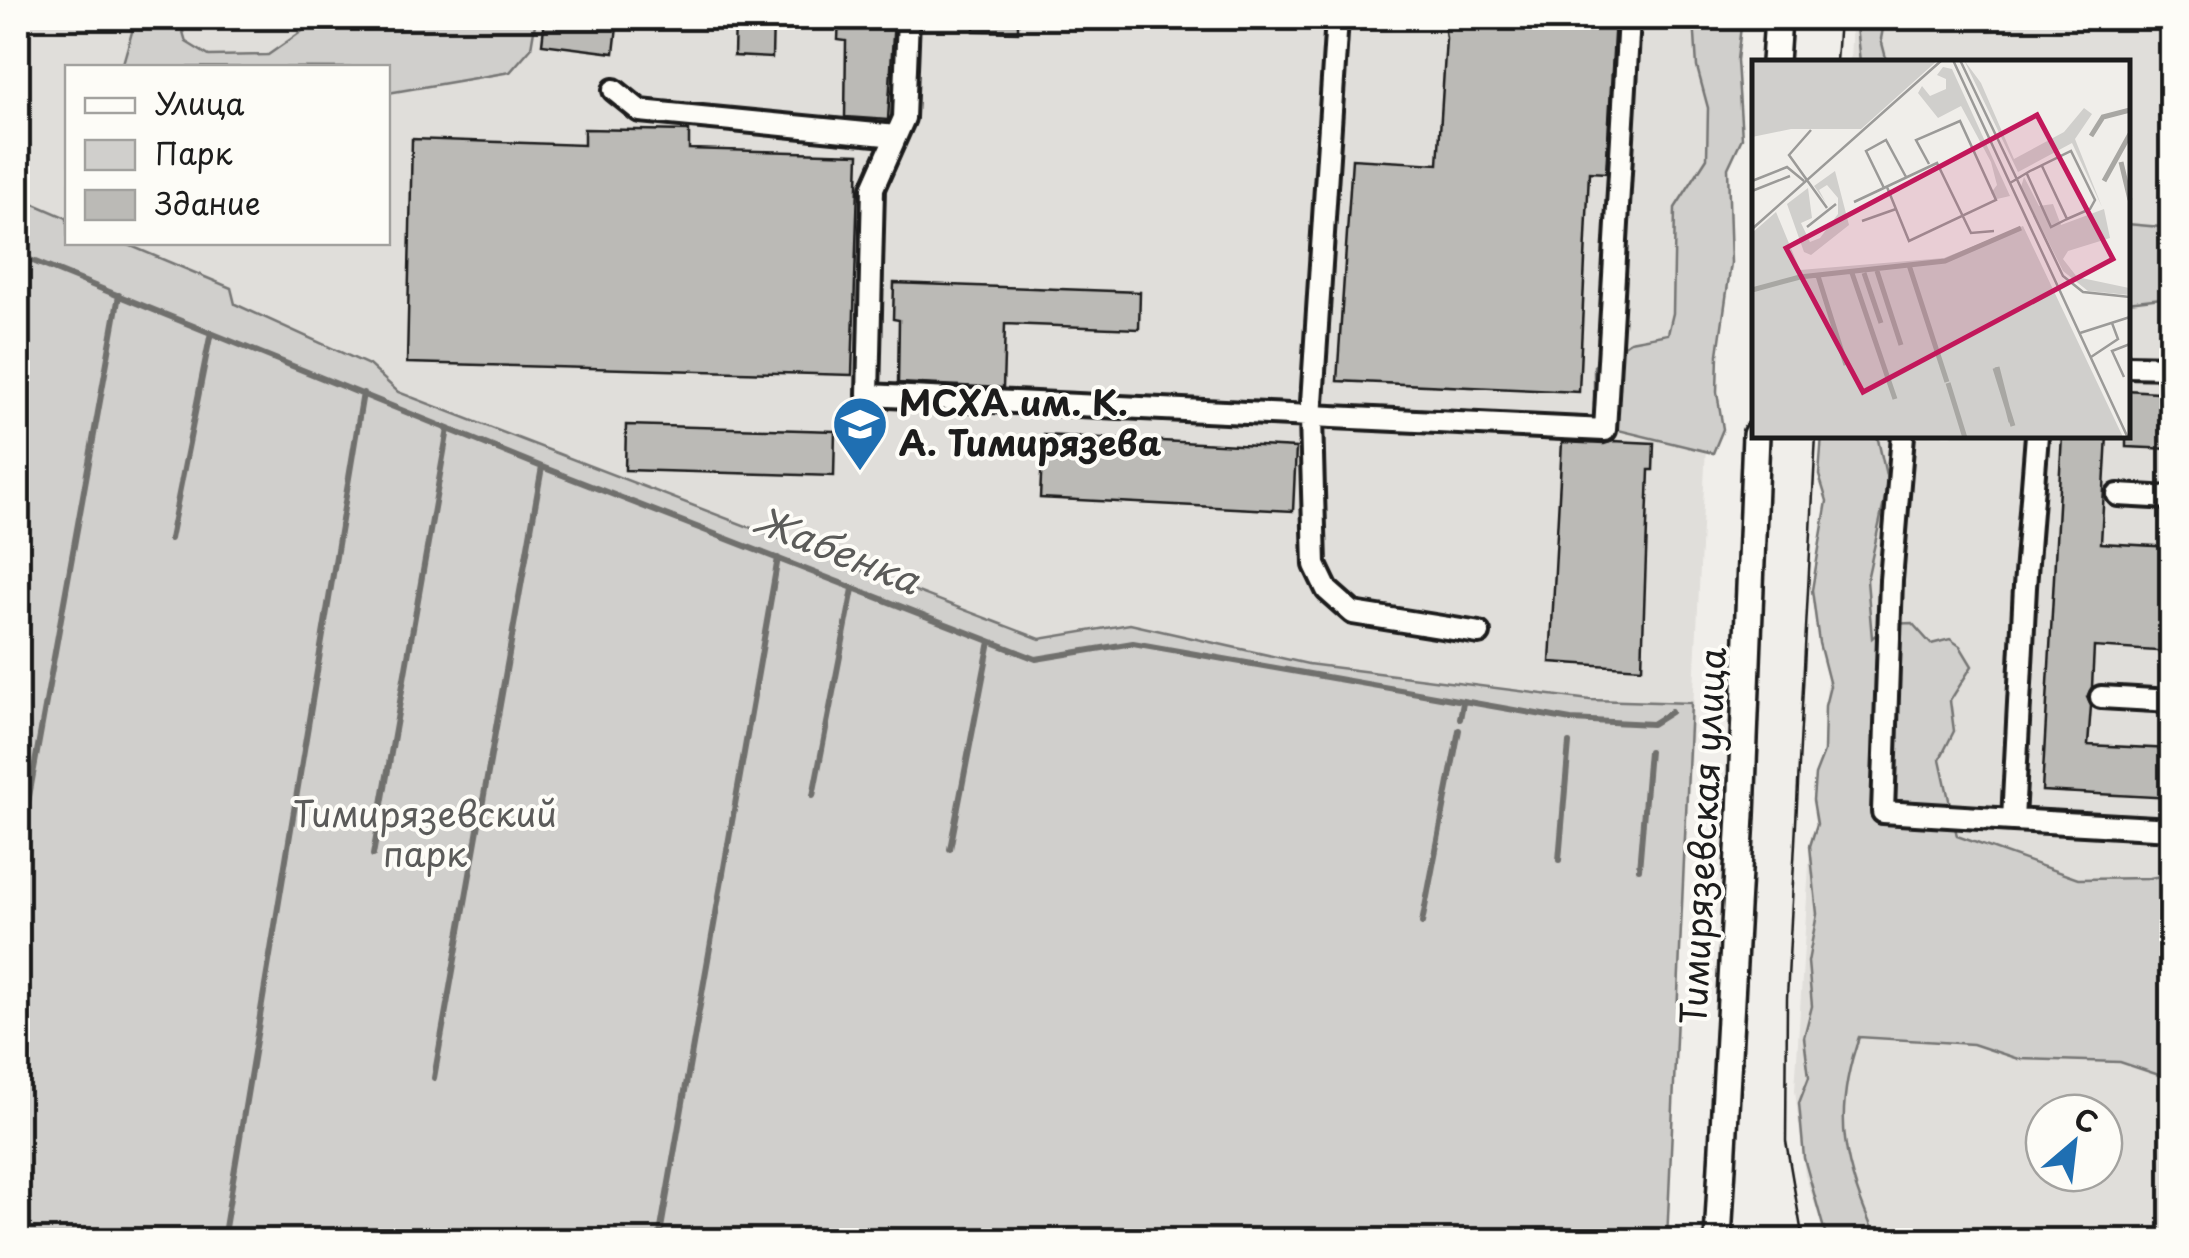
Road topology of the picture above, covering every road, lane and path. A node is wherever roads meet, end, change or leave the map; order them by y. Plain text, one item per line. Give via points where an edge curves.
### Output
1 (908, 18) edge
2 (1336, 18) edge
3 (1629, 18) edge
4 (1778, 18) edge
5 (1775, 60) edge
6 (614, 90) dead end
7 (896, 136) junction
8 (2129, 366) edge
9 (2172, 367) edge
10 (1311, 418) junction
11 (1756, 438) edge
12 (1903, 438) edge
13 (2037, 438) edge
14 (2118, 495) dead end
15 (2172, 498) edge
16 (1479, 633) dead end
17 (2101, 697) dead end
18 (2172, 701) edge
19 (2014, 820) junction
20 (2172, 830) edge
21 (1718, 1240) edge

1 - 7 lane via 904,118
2 - 10 lane
3 - 10 lane via 1605,430
4 - 5 main road
6 - 7 lane via 640,111
7 - 10 lane via 873,188 868,395
8 - 9 lane
10 - 16 lane via 1312,529 1327,590 1353,613
11 - 21 main road, Тимирязевская улица
12 - 19 lane via 1882,812
13 - 19 lane
14 - 15 lane
17 - 18 lane
19 - 20 lane

